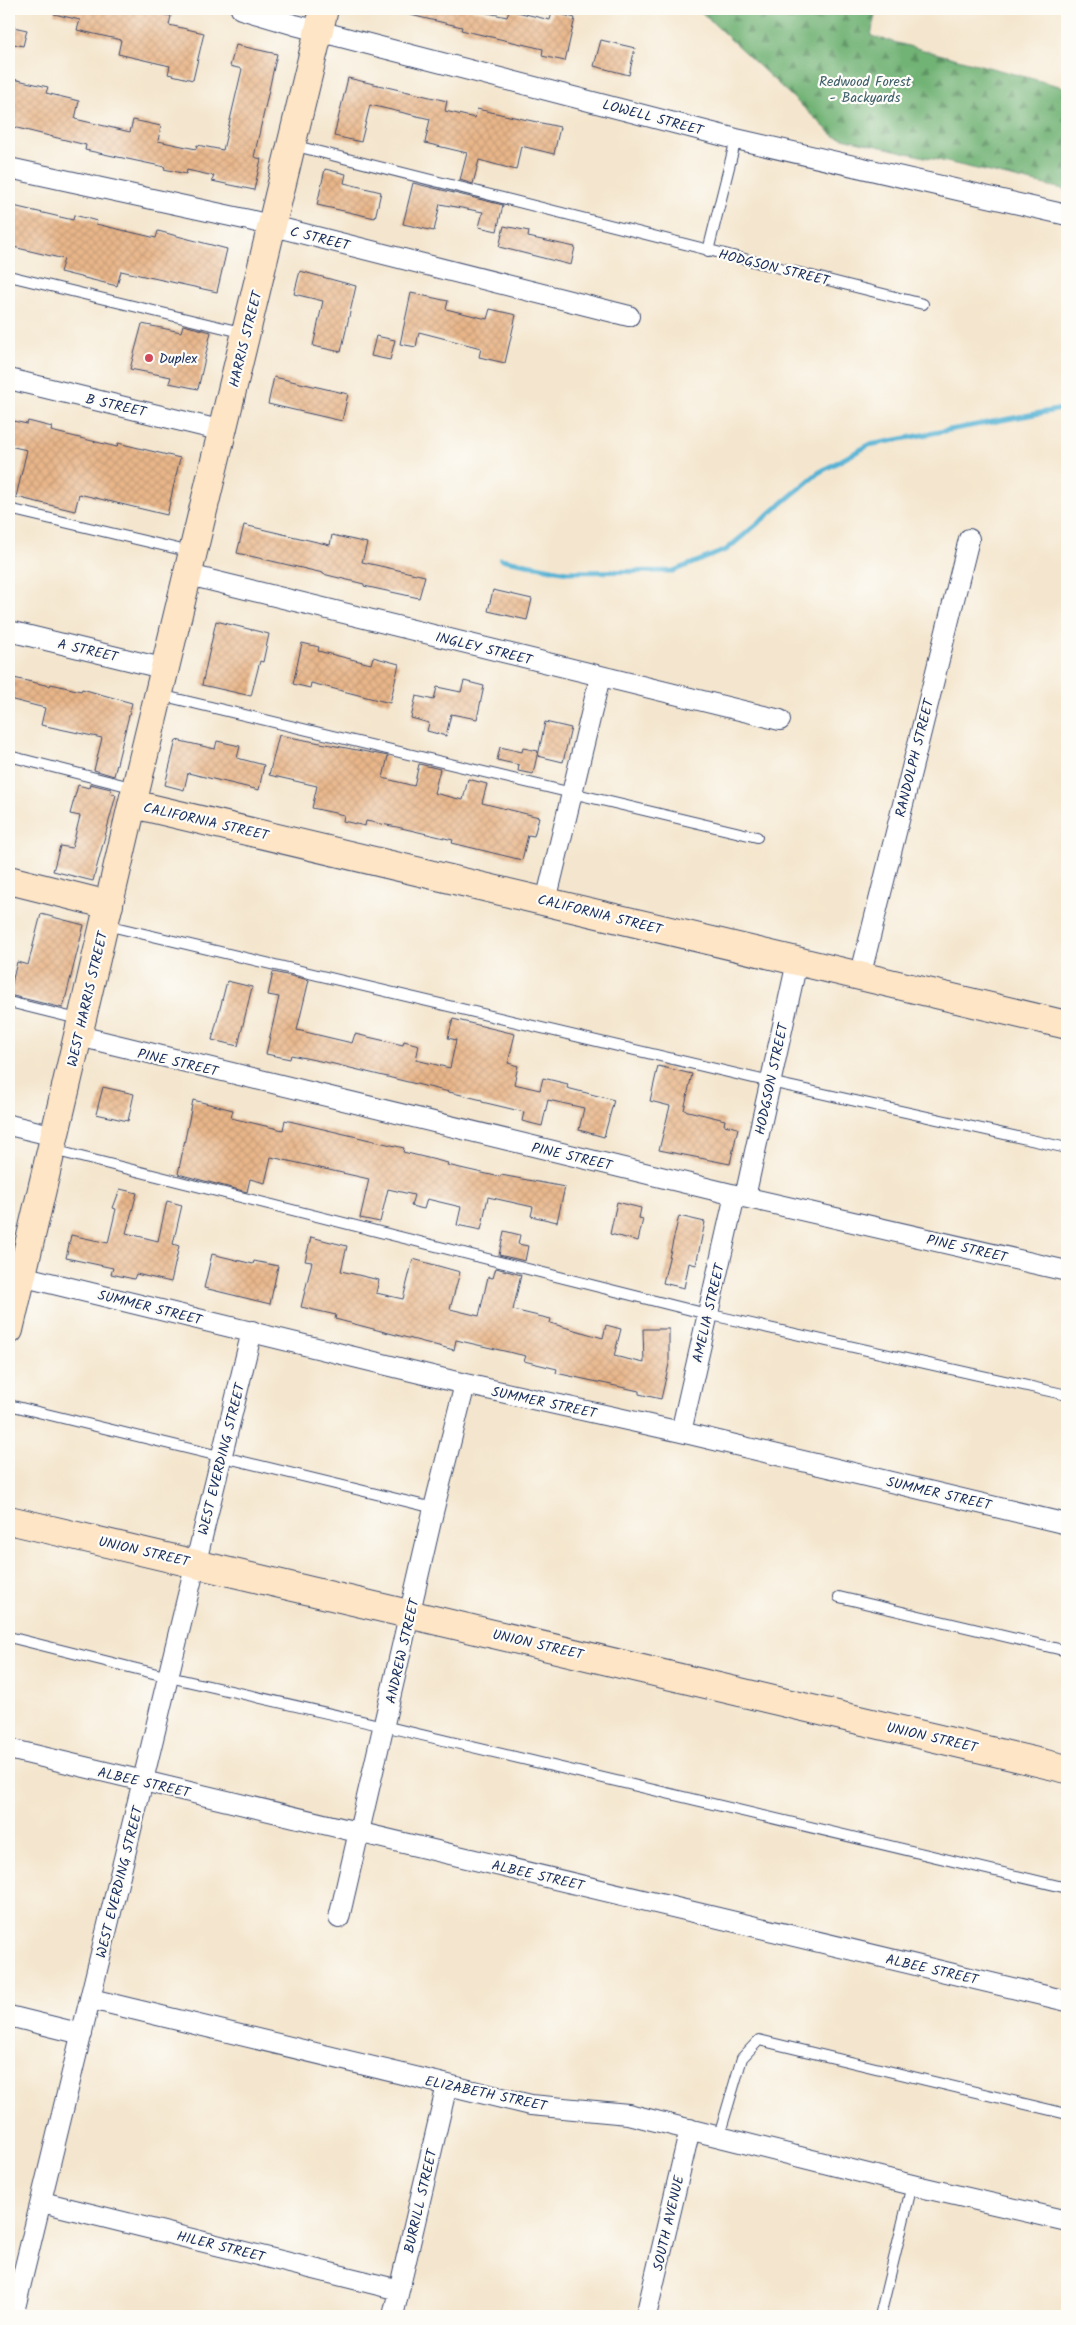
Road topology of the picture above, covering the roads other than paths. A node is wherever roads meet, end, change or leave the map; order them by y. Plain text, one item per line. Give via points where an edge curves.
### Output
1 (241, 9) edge
2 (322, 20) edge
3 (736, 139) junction
4 (291, 144) junction
5 (9, 168) edge
6 (1067, 215) edge
7 (273, 226) junction
8 (708, 251) junction
9 (9, 276) edge
10 (923, 304) dead end
11 (628, 316) dead end
12 (246, 333) junction
13 (9, 379) edge
14 (223, 430) junction
15 (9, 509) edge
16 (969, 540) dead end
17 (192, 564) junction
18 (9, 631) edge
19 (166, 669) junction
20 (600, 677) junction
21 (160, 695) junction
22 (780, 720) dead end
23 (9, 756) edge
24 (572, 795) junction
25 (134, 796) junction
26 (757, 837) dead end
27 (9, 880) edge
28 (546, 901) junction
29 (107, 915) junction
30 (797, 962) junction
31 (860, 977) junction
32 (9, 1002) edge
33 (1067, 1025) edge
34 (81, 1028) junction
35 (770, 1082) junction
36 (9, 1125) edge
37 (54, 1143) junction
38 (1067, 1148) edge
39 (740, 1196) junction
40 (1067, 1271) edge
41 (21, 1276) junction
42 (707, 1314) junction
43 (9, 1330) edge
44 (252, 1332) junction
45 (465, 1384) junction
46 (1067, 1396) edge
47 (9, 1405) edge
48 (681, 1432) junction
49 (222, 1457) junction
50 (434, 1508) junction
51 (9, 1520) edge
52 (1067, 1524) edge
53 (196, 1563) junction
54 (839, 1597) dead end
55 (411, 1614) junction
56 (9, 1637) edge
57 (1067, 1651) edge
58 (169, 1677) junction
59 (384, 1726) junction
60 (9, 1749) edge
61 (1067, 1769) edge
62 (144, 1782) junction
63 (360, 1833) junction
64 (1067, 1888) edge
65 (339, 1918) dead end
66 (91, 1998) junction
67 (1067, 2001) edge
68 (9, 2016) edge
69 (82, 2034) junction
70 (447, 2085) junction
71 (1067, 2114) edge
72 (690, 2129) junction
73 (719, 2136) junction
74 (912, 2185) junction
75 (42, 2202) junction
76 (1067, 2221) edge
77 (399, 2290) junction
78 (13, 2316) edge
79 (393, 2316) edge
80 (646, 2316) edge
81 (880, 2316) edge

1 - 2 street, LOWELL STREET
2 - 3 street, LOWELL STREET
2 - 4 street, HARRIS STREET
3 - 6 street, LOWELL STREET
3 - 8 lane, HODGSON STREET
4 - 7 street, HARRIS STREET
4 - 8 lane
5 - 7 street, C STREET
7 - 11 street, C STREET
7 - 12 street, HARRIS STREET
8 - 10 lane, HODGSON STREET
9 - 12 lane
12 - 14 street, HARRIS STREET
13 - 14 street, B STREET
14 - 17 street, HARRIS STREET
15 - 17 lane
16 - 31 street, RANDOLPH STREET
17 - 19 street, HARRIS STREET
17 - 20 street, INGLEY STREET
18 - 19 street, A STREET
19 - 21 street, WEST HARRIS STREET
20 - 22 street, INGLEY STREET
20 - 24 street
21 - 24 lane
21 - 25 street, WEST HARRIS STREET
23 - 25 lane
24 - 26 lane
24 - 28 street
25 - 28 street, CALIFORNIA STREET
25 - 29 street, WEST HARRIS STREET
27 - 29 street
28 - 30 street, CALIFORNIA STREET
29 - 34 street, WEST HARRIS STREET
29 - 35 lane
30 - 31 street, CALIFORNIA STREET
30 - 35 street, HODGSON STREET
31 - 33 street, CALIFORNIA STREET
32 - 34 lane
34 - 37 street, WEST HARRIS STREET
34 - 39 street, PINE STREET
35 - 38 lane
35 - 39 street, HODGSON STREET
36 - 37 street
37 - 41 street, WEST HARRIS STREET
37 - 42 lane
39 - 40 street, PINE STREET
39 - 42 street, AMELIA STREET
41 - 43 street, WEST HARRIS STREET
41 - 44 street, SUMMER STREET
42 - 46 lane
42 - 48 street, AMELIA STREET
44 - 45 street, SUMMER STREET
44 - 49 street, WEST EVERDING STREET
45 - 48 street, SUMMER STREET
45 - 50 street, ANDREW STREET
47 - 49 lane
48 - 52 street, SUMMER STREET
49 - 50 lane
49 - 53 street, WEST EVERDING STREET
50 - 55 street, ANDREW STREET
51 - 53 street, UNION STREET
53 - 55 street, UNION STREET
53 - 58 street, WEST EVERDING STREET
54 - 57 lane
55 - 59 street, ANDREW STREET
55 - 61 street, UNION STREET
56 - 58 lane
58 - 59 lane
58 - 62 street, WEST EVERDING STREET
59 - 63 street, ANDREW STREET
59 - 64 lane
60 - 62 street, ALBEE STREET
62 - 63 street, ALBEE STREET
62 - 66 street, WEST EVERDING STREET
63 - 65 street, ANDREW STREET
63 - 67 street, ALBEE STREET
66 - 69 street, WEST EVERDING STREET
66 - 70 street, ELIZABETH STREET
68 - 69 street
69 - 75 street, WEST EVERDING STREET
70 - 72 street, ELIZABETH STREET via 531,2105 628,2114
70 - 77 street, BURRILL STREET
71 - 73 lane via 759,2040 742,2058
72 - 73 street, ELIZABETH STREET
72 - 80 street, SOUTH AVENUE
73 - 74 street, ELIZABETH STREET
74 - 76 street, ELIZABETH STREET
74 - 81 lane
75 - 77 street, HILER STREET
75 - 78 street, WEST EVERDING STREET
77 - 79 street, BURRILL STREET

